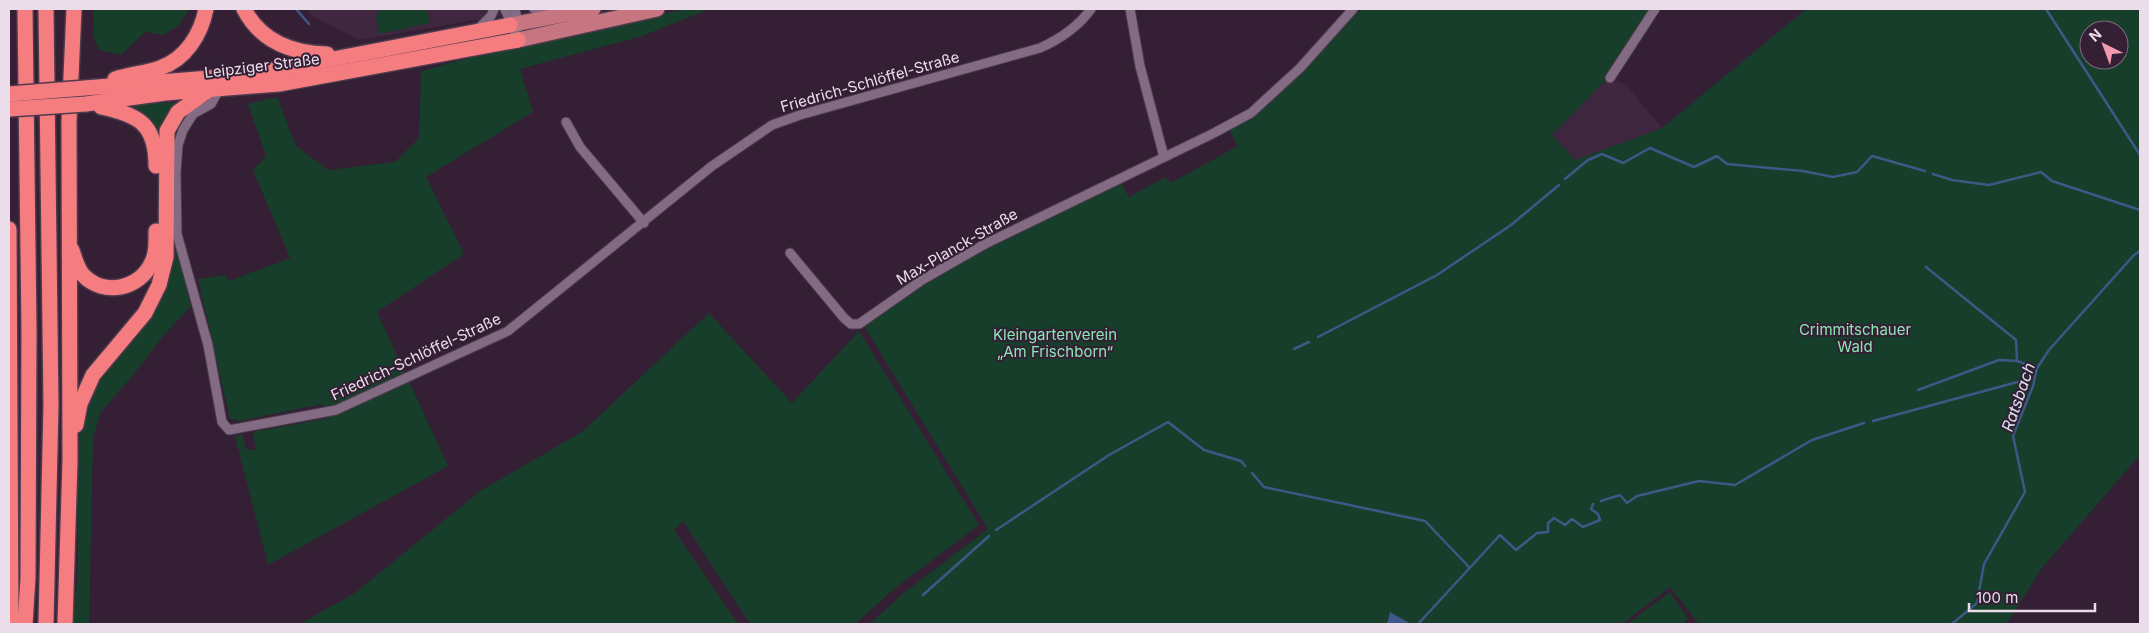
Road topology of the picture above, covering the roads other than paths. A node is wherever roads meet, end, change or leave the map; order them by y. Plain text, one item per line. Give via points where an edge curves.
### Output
1 (25, 9) edge
2 (46, 9) edge
3 (74, 9) edge
4 (206, 9) edge
5 (244, 9) edge
6 (494, 9) edge
7 (506, 9) edge
8 (534, 9) edge
9 (593, 9) edge
10 (657, 9) edge
11 (1091, 9) edge
12 (1130, 9) edge
13 (1353, 9) edge
14 (1655, 9) edge
15 (557, 16) junction
16 (515, 19) edge
17 (474, 32) junction
18 (518, 40) junction
19 (356, 55) junction
20 (1610, 78) dead end
21 (89, 88) junction
22 (212, 91) junction
23 (9, 94) edge
24 (86, 104) junction
25 (9, 109) edge
26 (566, 122) dead end
27 (1164, 157) junction
28 (644, 223) junction
29 (9, 229) edge
30 (69, 239) junction
31 (790, 253) dead end
32 (9, 401) edge
33 (70, 461) junction
34 (11, 624) edge
35 (24, 624) edge
36 (46, 624) edge
37 (64, 624) edge

1 - 35 highway via 29,350 28,578
2 - 36 highway via 51,405
3 - 30 highway via 69,122
4 - 21 highway via 198,33 176,59 160,68
5 - 19 highway via 265,35 290,49
6 - 17 street
7 - 16 street
8 - 15 street
9 - 15 main road, Leipziger Straße
10 - 18 main road, Leipziger Straße
11 - 28 street, Friedrich-Schlöffel-Straße via 1073,28 1040,48 772,125 712,166
12 - 27 street via 1140,66
13 - 27 street, Max-Planck-Straße via 1300,68 1251,113
14 - 20 street
15 - 16 main road, Leipziger Straße
16 - 17 highway, Leipziger Straße
16 - 18 street
17 - 19 highway, Leipziger Straße
18 - 22 highway, Leipziger Straße via 314,79
19 - 21 highway, Leipziger Straße via 222,77
21 - 23 highway, Leipziger Straße, bridge
22 - 24 highway, Leipziger Straße
22 - 28 street, Friedrich-Schlöffel-Straße via 211,104 187,121 178,145 177,234 208,345 222,422 229,430 336,410 508,331
22 - 33 highway via 178,112 167,131 166,258 160,285 145,313 106,356 88,385 78,413
24 - 25 highway, Leipziger Straße, bridge
24 - 30 highway via 130,114 152,135 156,155 156,250 149,268 140,278 121,287 107,288 82,274
26 - 28 street via 580,147
27 - 31 street, Max-Planck-Straße via 985,244 922,280 859,324 851,324 844,318
29 - 32 highway
30 - 33 highway
32 - 34 highway
33 - 37 highway

